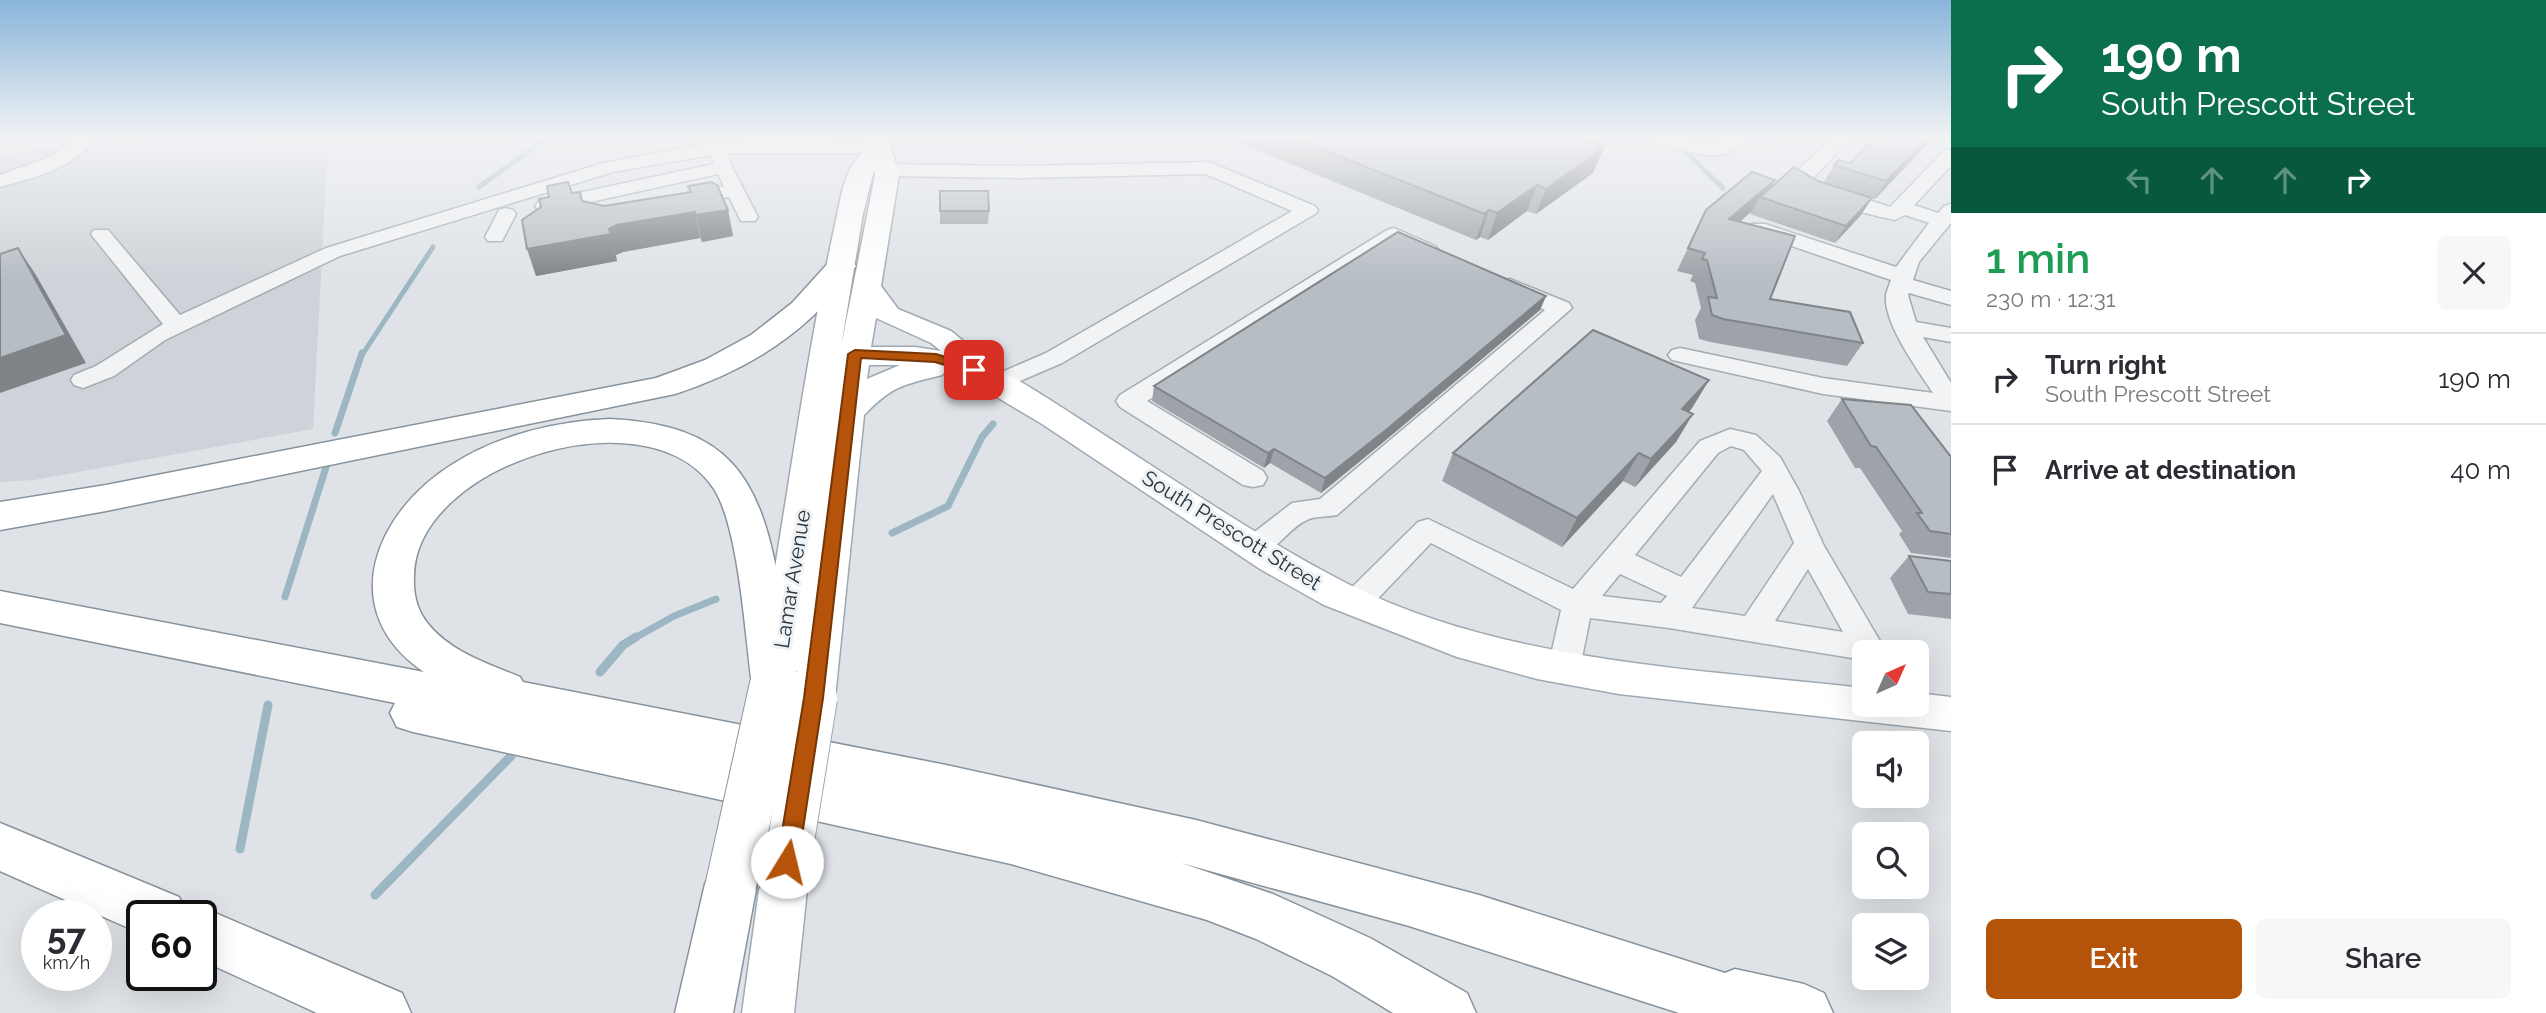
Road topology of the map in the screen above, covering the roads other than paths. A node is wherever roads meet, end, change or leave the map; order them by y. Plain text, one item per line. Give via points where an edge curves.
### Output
1 (566, 185) edge
2 (667, 185) edge
3 (733, 185) edge
4 (884, 185) edge
5 (1250, 185) edge
6 (1804, 185) edge
7 (1922, 185) edge
8 (735, 190) junction
9 (618, 201) junction
10 (661, 204) edge
11 (1901, 207) junction
12 (508, 209) junction
13 (576, 209) edge
14 (555, 213) edge
15 (1948, 214) edge
16 (748, 217) dead end
17 (1758, 228) edge
18 (101, 234) dead end
19 (495, 237) dead end
20 (1453, 261) edge
21 (854, 276) junction
22 (1489, 277) edge
23 (1901, 280) junction
24 (1951, 298) edge
25 (176, 325) junction
26 (1908, 328) junction
27 (1951, 335) edge
28 (840, 355) junction
29 (1680, 355) dead end
30 (83, 380) dead end
31 (998, 383) junction
32 (1948, 393) edge
33 (848, 412) junction
34 (1774, 472) junction
35 (1253, 478) dead end
36 (0, 516) edge
37 (1809, 544) junction
38 (1254, 548) junction
39 (1614, 558) junction
40 (1356, 602) junction
41 (1577, 604) junction
42 (1677, 604) junction
43 (0, 607) edge
44 (0, 623) edge
45 (1753, 629) junction
46 (1863, 640) edge
47 (1852, 647) edge
48 (1564, 668) junction
49 (794, 692) junction
50 (528, 701) junction
51 (1852, 703) edge
52 (1929, 711) edge
53 (1951, 714) edge
54 (0, 846) edge
55 (126, 900) edge
56 (217, 940) edge
57 (1674, 982) junction
58 (704, 1010) edge
59 (382, 1013) edge
60 (768, 1013) edge
61 (1447, 1013) edge
62 (1758, 1013) edge
63 (1804, 1013) edge

1 - 12 street
2 - 9 street
3 - 8 street
4 - 21 main road, Lamar Avenue
5 - 31 street via 1308,210 1054,358
6 - 11 street via 1886,212 1895,214
7 - 11 street
8 - 10 street
8 - 16 street
9 - 12 street
9 - 13 street
11 - 15 street
12 - 14 street via 530,218
12 - 19 street
12 - 25 street via 385,234 318,258
15 - 23 street via 1909,261
17 - 23 street
18 - 25 street
20 - 35 street via 1394,234 1129,401
21 - 28 main road, Lamar Avenue
21 - 31 main road via 888,315 941,337
21 - 36 highway via 807,306 770,340 716,369 663,387 106,499
22 - 38 street via 1561,308 1327,508 1302,510
23 - 24 street
23 - 26 street via 1897,295
25 - 30 street
26 - 27 street
26 - 32 street via 1916,349
28 - 31 main road, South Prescott Street via 936,358
28 - 33 main road, Lamar Avenue
28 - 49 main road, Lamar Avenue via 801,530
29 - 32 street via 1823,386
31 - 33 main road via 941,368 918,369 884,381
31 - 38 main road, South Prescott Street
33 - 49 main road, Lamar Avenue
34 - 37 street
34 - 39 street via 1754,444 1723,438 1709,447
34 - 42 street
37 - 45 street
37 - 46 street
38 - 40 main road, South Prescott Street
39 - 41 street
39 - 42 street
40 - 41 street via 1428,529
40 - 48 main road, South Prescott Street via 1471,646
41 - 42 street
41 - 48 street
42 - 45 street
43 - 50 highway via 458,697
44 - 61 highway via 176,666 1012,841 1121,870 1273,920 1351,957
45 - 47 street
48 - 51 main road, South Prescott Street
49 - 50 highway via 751,536 726,479 715,467 654,436 598,430 541,442 465,474 418,515 393,564 395,601 402,620 420,643 451,667
49 - 58 highway, Lamar Avenue, bridge via 731,884
49 - 60 main road, Lamar Avenue, bridge via 783,890
50 - 57 highway via 1193,843
52 - 53 main road, South Prescott Street
54 - 55 highway
56 - 59 highway
57 - 62 highway
57 - 63 highway

